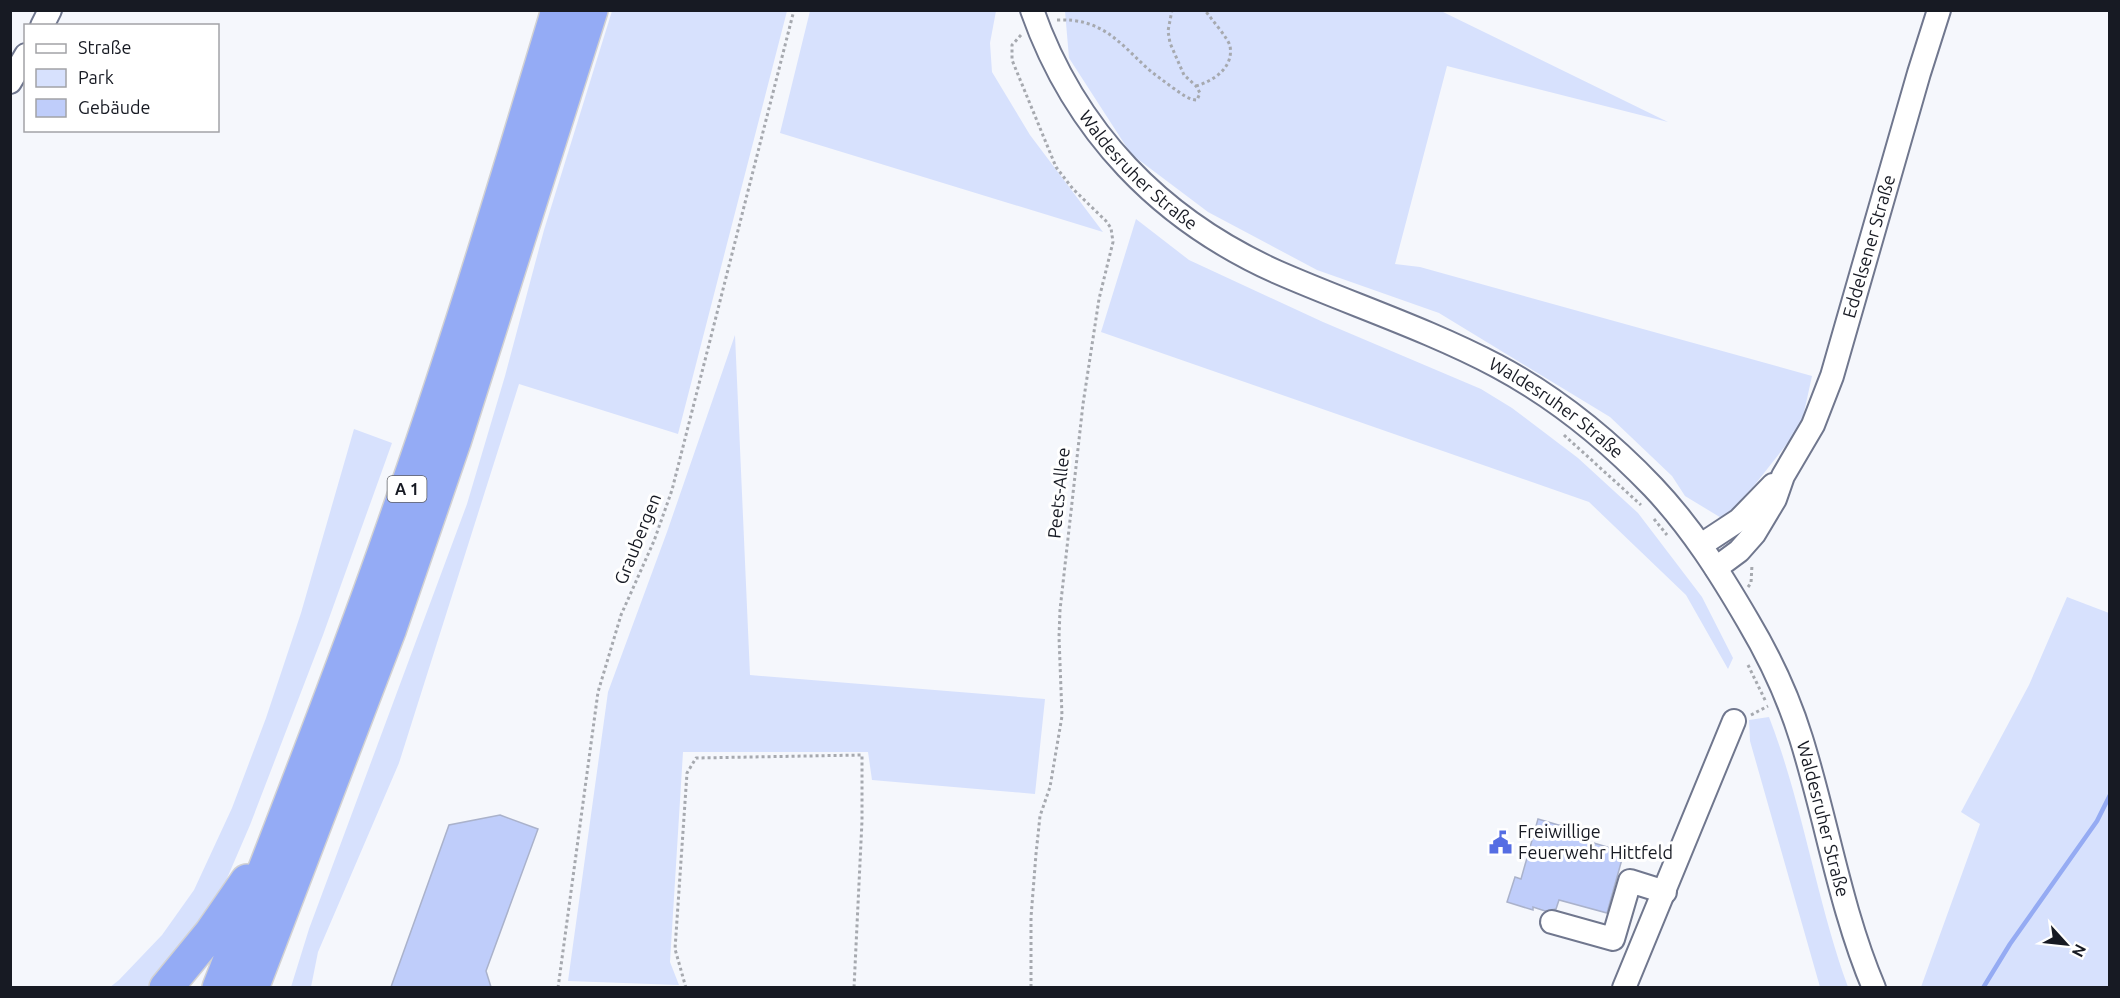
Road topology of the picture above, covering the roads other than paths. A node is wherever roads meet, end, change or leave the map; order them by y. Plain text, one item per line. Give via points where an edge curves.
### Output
1 (50, 10) edge
2 (558, 10) edge
3 (591, 10) edge
4 (1939, 10) edge
5 (1042, 15) edge
6 (43, 24) edge
7 (24, 58) edge
8 (10, 82) edge
9 (1783, 477) junction
10 (1701, 545) junction
11 (1716, 568) junction
12 (1734, 721) dead end
13 (277, 837) junction
14 (1665, 892) junction
15 (281, 911) junction
16 (1552, 922) dead end
17 (166, 987) edge
18 (219, 987) edge
19 (252, 987) edge
20 (272, 987) edge
21 (1624, 987) edge
22 (1874, 987) edge

1 - 6 street
2 - 13 highway, A 1 via 405,494
3 - 15 highway, A 1 via 454,442 390,628
4 - 9 street, Eddelsener Straße via 1832,376 1813,425
5 - 10 street, Waldesruher Straße via 1046,43 1074,98 1102,138 1165,205 1232,249 1276,272 1460,348 1534,389 1620,455 1654,488
7 - 8 street
9 - 10 street, Eddelsener Straße via 1739,520
9 - 11 street, Eddelsener Straße via 1754,534
10 - 11 street, Waldesruher Straße
11 - 22 street, Waldesruher Straße via 1764,645 1801,736 1845,904
12 - 14 street
13 - 17 highway via 211,933
13 - 18 highway, A 1
14 - 16 street via 1630,881 1613,939
14 - 21 street
15 - 19 highway, A 1
15 - 20 highway

